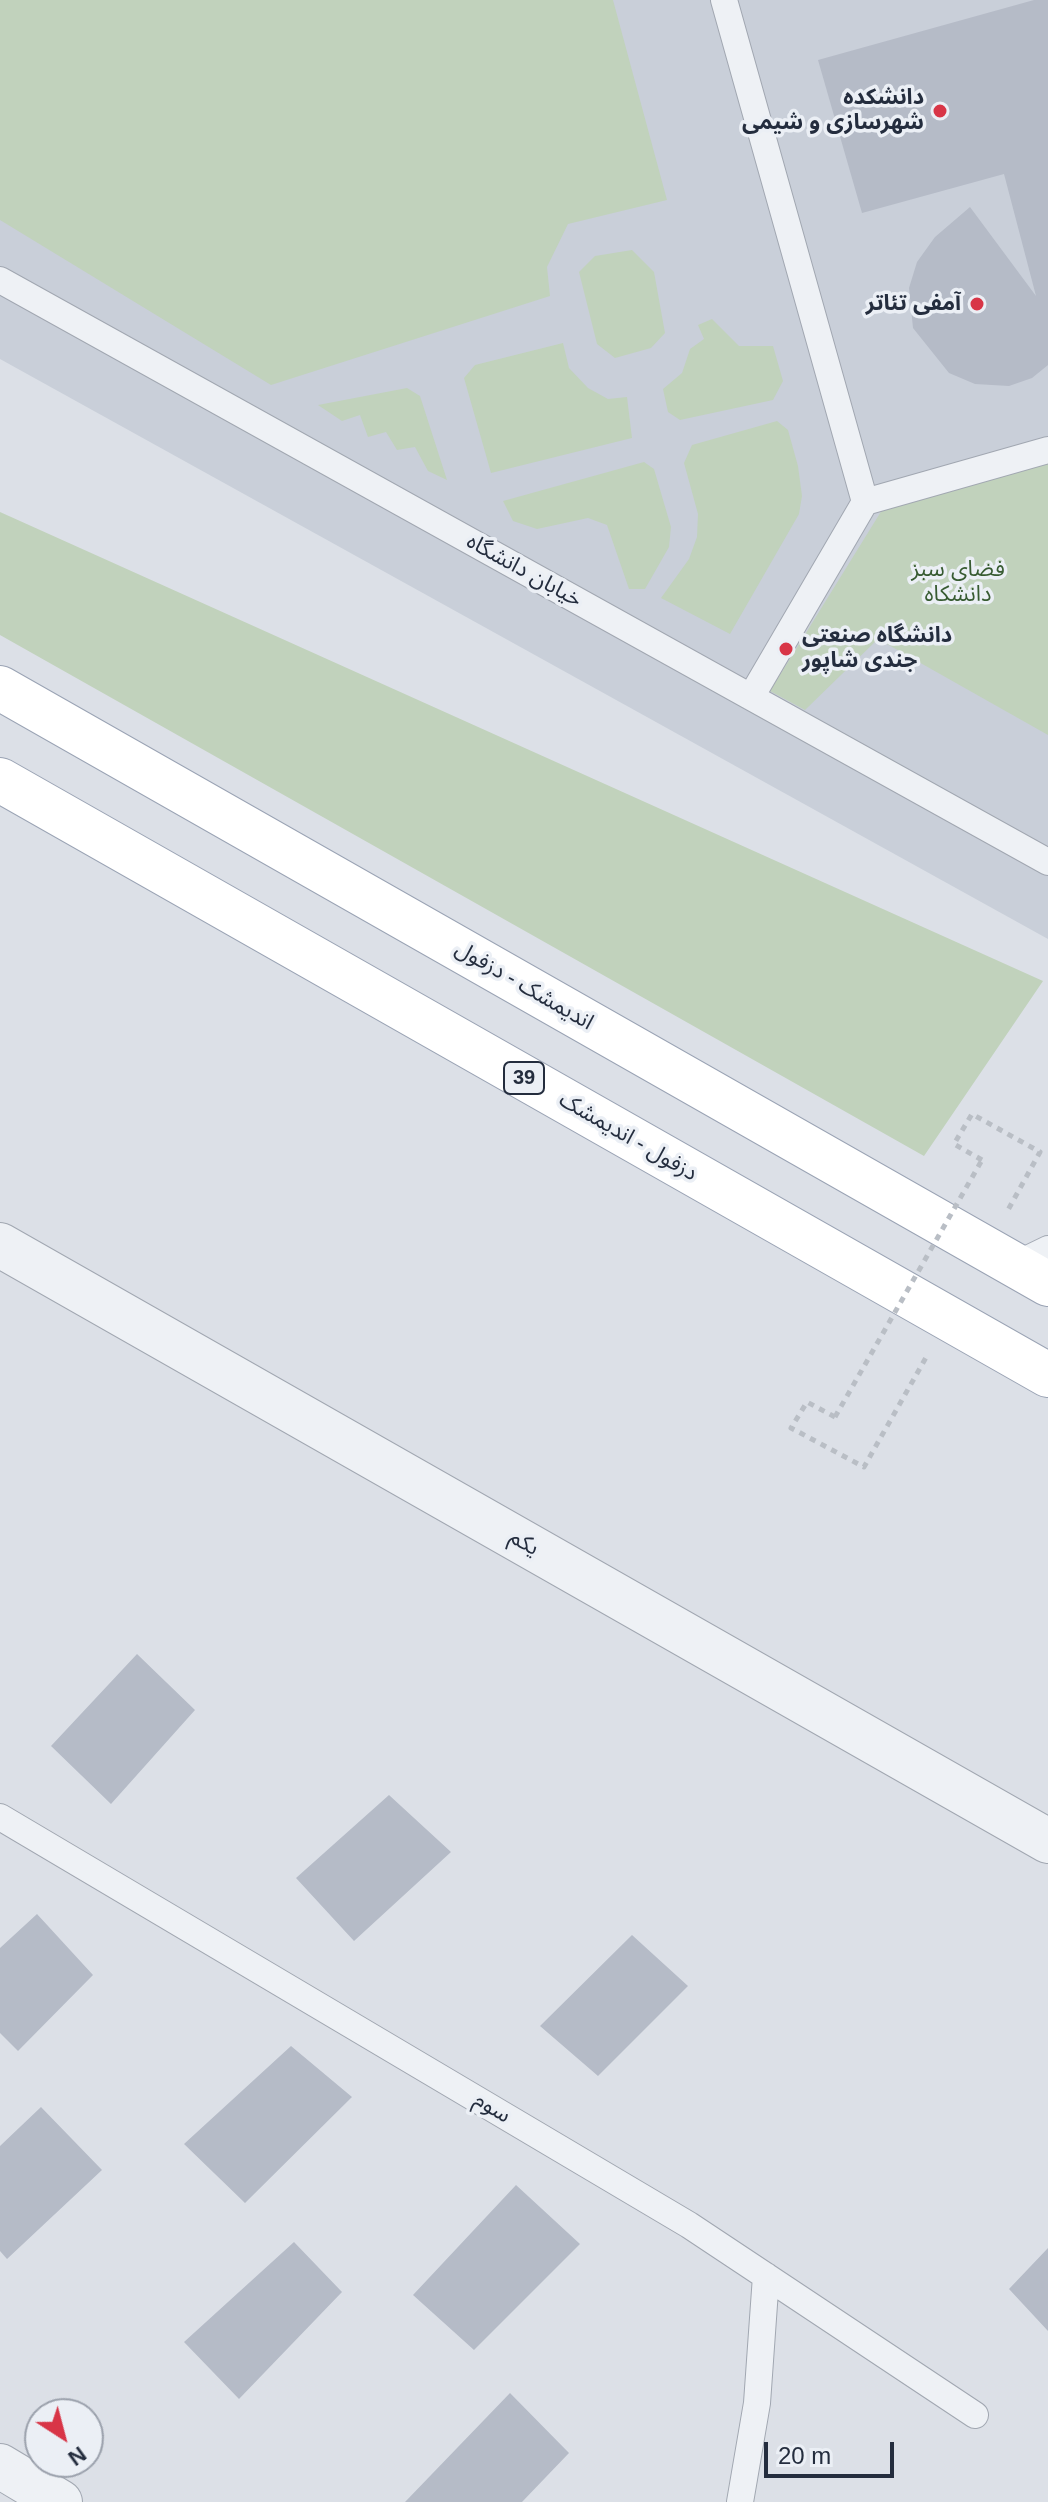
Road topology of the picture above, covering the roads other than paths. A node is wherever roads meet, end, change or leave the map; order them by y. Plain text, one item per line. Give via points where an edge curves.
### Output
1 (724, 0) edge
2 (0, 280) edge
3 (1048, 450) edge
4 (865, 502) junction
5 (0, 688) edge
6 (751, 697) junction
7 (0, 780) edge
8 (1048, 862) edge
9 (0, 1245) edge
10 (1024, 1262) edge
11 (1048, 1375) edge
12 (0, 1817) edge
13 (1048, 1841) edge
14 (766, 2276) junction
15 (975, 2415) dead end
16 (0, 2466) edge
17 (60, 2502) edge
18 (740, 2502) edge

1 - 4 lane
2 - 6 lane, خیابان دانشگاه
3 - 4 lane
4 - 6 lane
5 - 10 main road, اندیمشک - دزفول
6 - 8 lane, خیابان دانشگاه
7 - 11 main road, دزفول - اندیمشک / 39
9 - 13 street, یکم
12 - 14 lane, سوم via 689,2225
14 - 15 lane, سوم
14 - 18 lane via 757,2403
16 - 17 street

